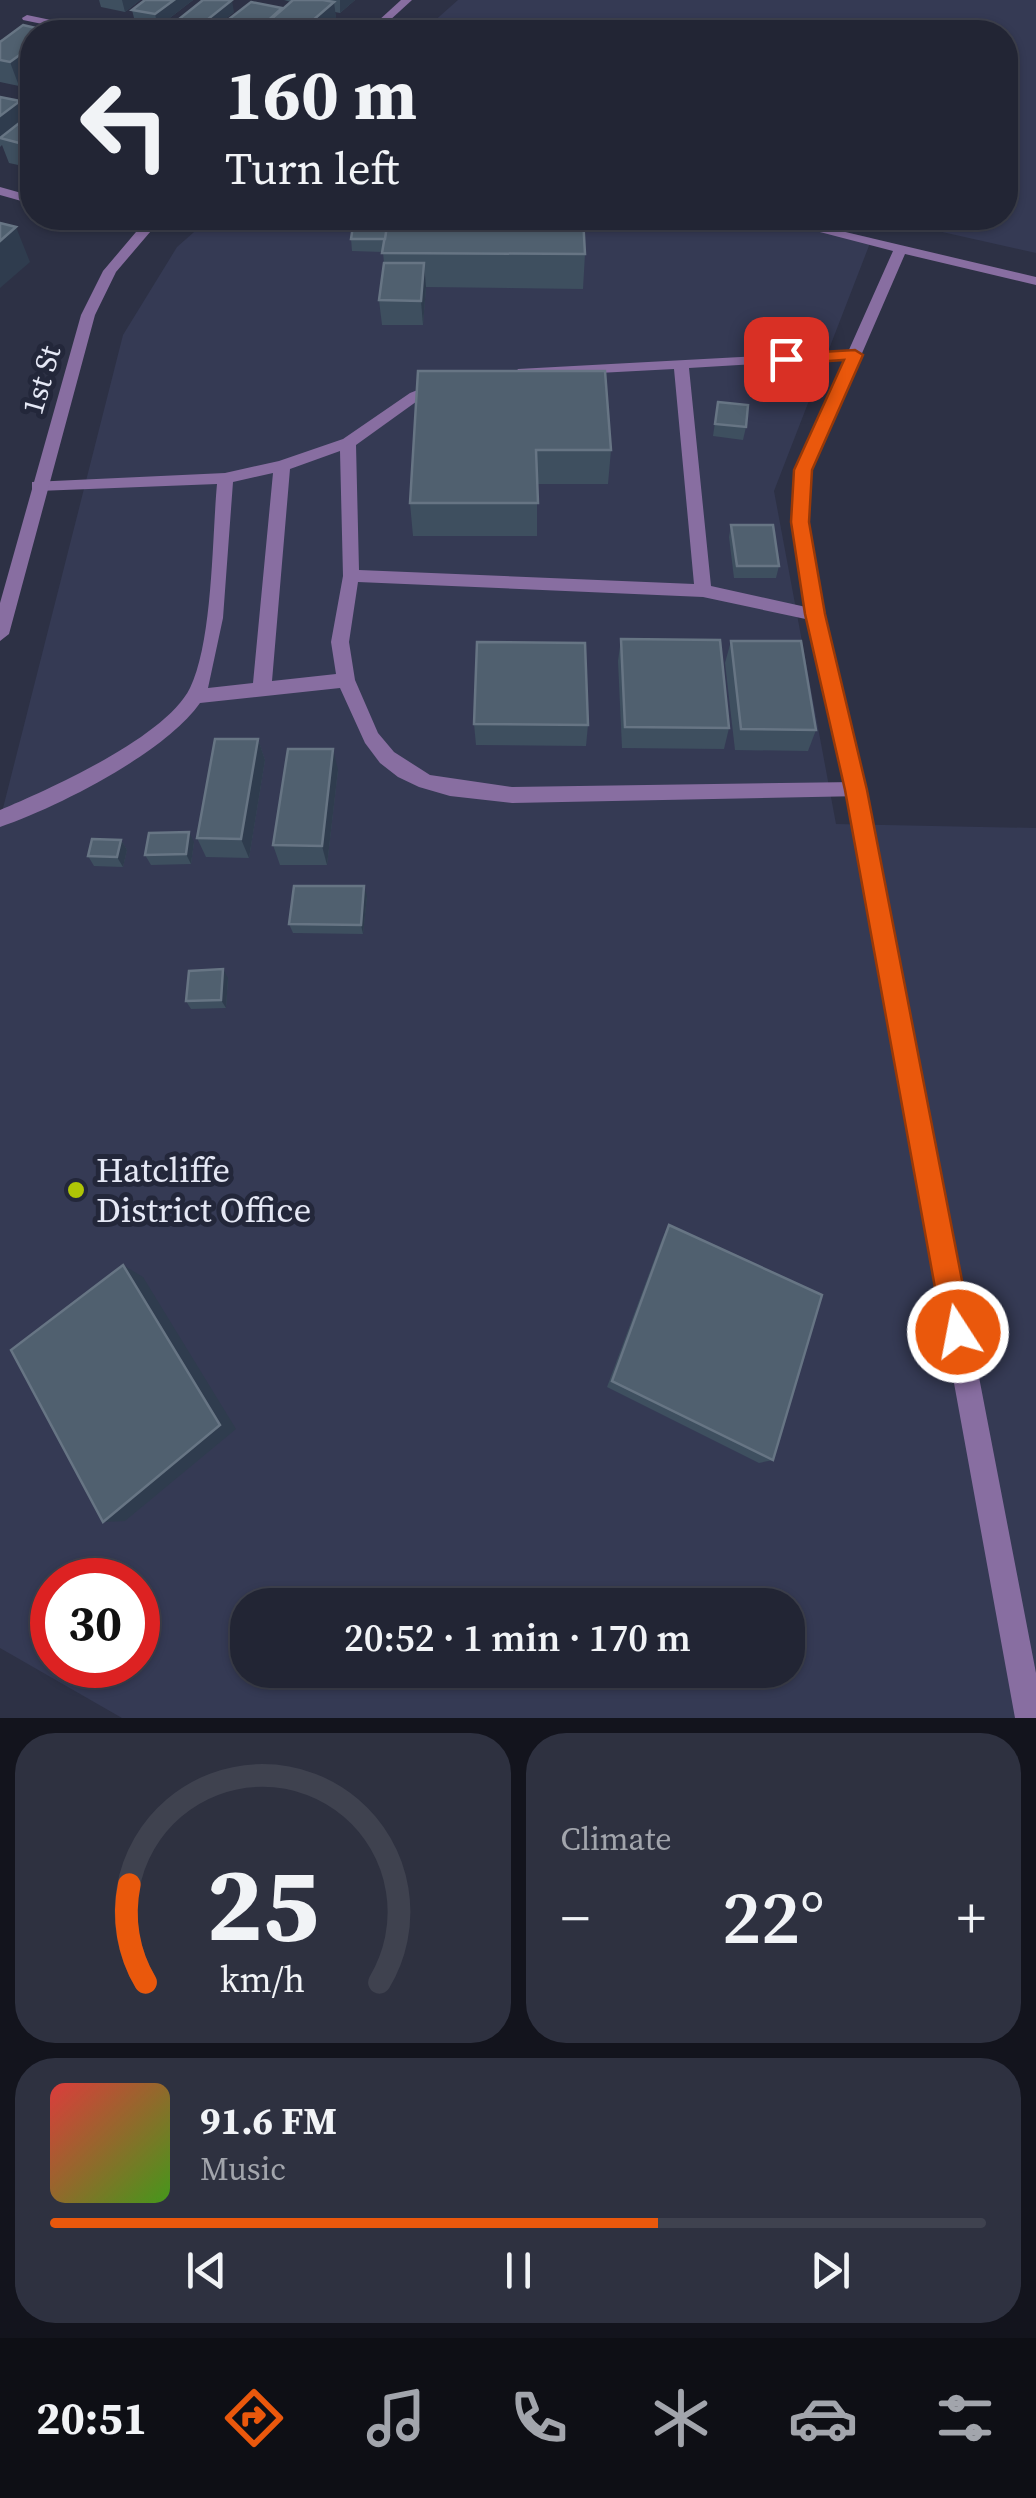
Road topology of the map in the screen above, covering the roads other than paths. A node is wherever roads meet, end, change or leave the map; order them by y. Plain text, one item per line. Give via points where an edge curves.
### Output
1 (407, 0) edge
2 (27, 18) dead end
3 (37, 20) edge
4 (384, 20) edge
5 (142, 230) edge
6 (825, 230) edge
7 (901, 247) junction
8 (1036, 280) edge
9 (855, 355) junction
10 (681, 364) junction
11 (512, 373) edge
12 (463, 380) edge
13 (348, 442) junction
14 (282, 466) junction
15 (225, 478) junction
16 (38, 486) junction
17 (351, 576) junction
18 (703, 591) junction
19 (815, 614) junction
20 (0, 634) edge
21 (346, 680) junction
22 (262, 687) junction
23 (197, 696) junction
24 (856, 790) junction
25 (0, 819) edge
26 (1030, 1718) edge

1 - 4 street
2 - 3 street
5 - 16 street, 1st St via 110,271 88,315
6 - 7 street
7 - 8 street
7 - 9 street
9 - 10 street
9 - 19 street via 803,470 799,494
10 - 11 street
10 - 18 street
12 - 13 street via 415,396
13 - 14 street
13 - 17 street
14 - 15 street
14 - 22 street
15 - 16 street
15 - 23 street
16 - 20 street, 1st St
17 - 18 street
17 - 21 street via 340,642
18 - 19 street
19 - 24 street
21 - 22 street
21 - 24 street via 358,717 385,754 419,783 458,792
22 - 23 street
23 - 25 street via 115,761
24 - 26 street

